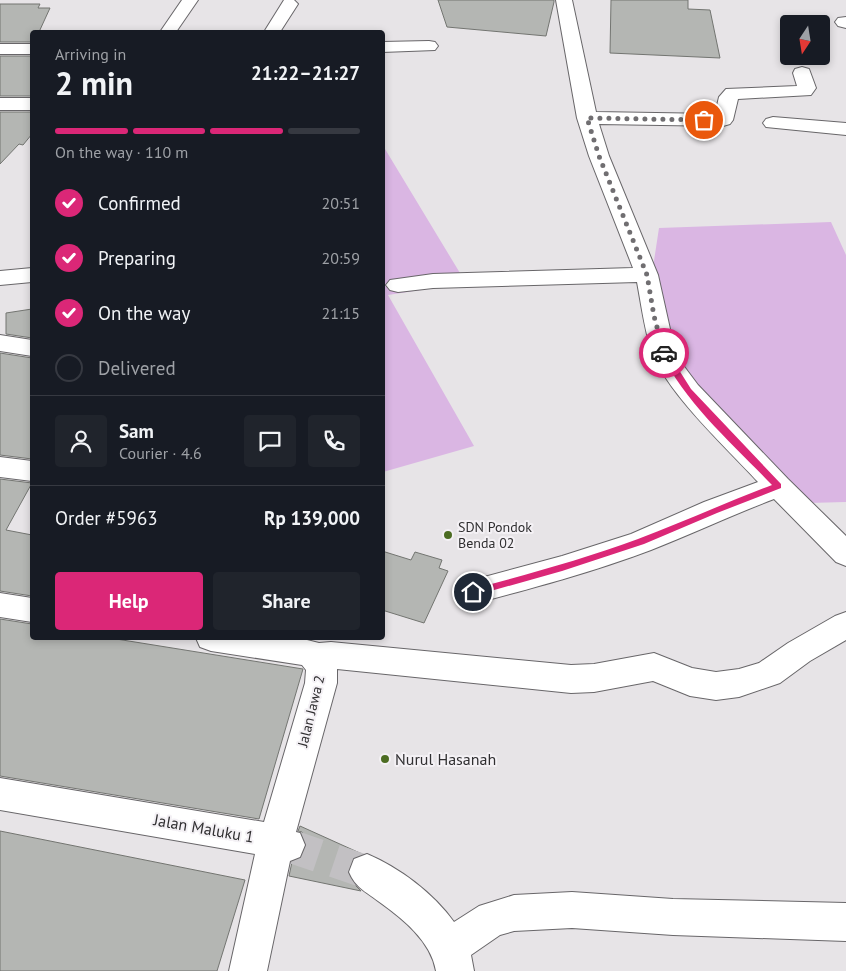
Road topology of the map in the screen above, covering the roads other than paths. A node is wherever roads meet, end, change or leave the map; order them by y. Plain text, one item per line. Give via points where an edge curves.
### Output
1 (190, 0) edge
2 (564, 0) edge
3 (290, 4) dead end
4 (169, 30) edge
5 (273, 30) edge
6 (429, 46) dead end
7 (385, 48) edge
8 (0, 49) edge
9 (30, 49) edge
10 (802, 74) dead end
11 (0, 104) edge
12 (30, 104) edge
13 (587, 118) junction
14 (773, 123) dead end
15 (846, 129) edge
16 (30, 275) edge
17 (647, 275) junction
18 (0, 278) edge
19 (398, 285) dead end
20 (0, 343) edge
21 (30, 348) edge
22 (0, 467) edge
23 (30, 472) edge
24 (778, 486) junction
25 (846, 554) edge
26 (473, 592) dead end
27 (0, 605) edge
28 (30, 610) edge
29 (845, 628) edge
30 (226, 640) edge
31 (317, 657) junction
32 (0, 794) edge
33 (282, 843) junction
34 (367, 872) tunnel mouth
35 (846, 922) edge
36 (452, 959) edge
37 (248, 971) edge

1 - 4 street
2 - 13 street
3 - 5 street
6 - 7 street
8 - 9 street
10 - 13 street via 807,88 804,91 733,93 728,97 723,120
11 - 12 street
13 - 17 street
14 - 15 street
16 - 18 street
17 - 19 street
17 - 24 street via 662,347 672,368 688,391
20 - 21 street
22 - 23 street
24 - 25 street
24 - 26 street via 641,542
27 - 28 street
29 - 31 street via 799,652 769,673 739,684 716,686 690,682 654,667 571,679 331,655
30 - 31 street, Jalan Jawa 2 via 307,652
31 - 33 street, Jalan Jawa 2 via 322,670 321,683
32 - 33 street, Jalan Maluku 1
33 - 37 street
34 - 36 street via 416,906
35 - 36 street via 673,917 572,910 514,913 492,918

